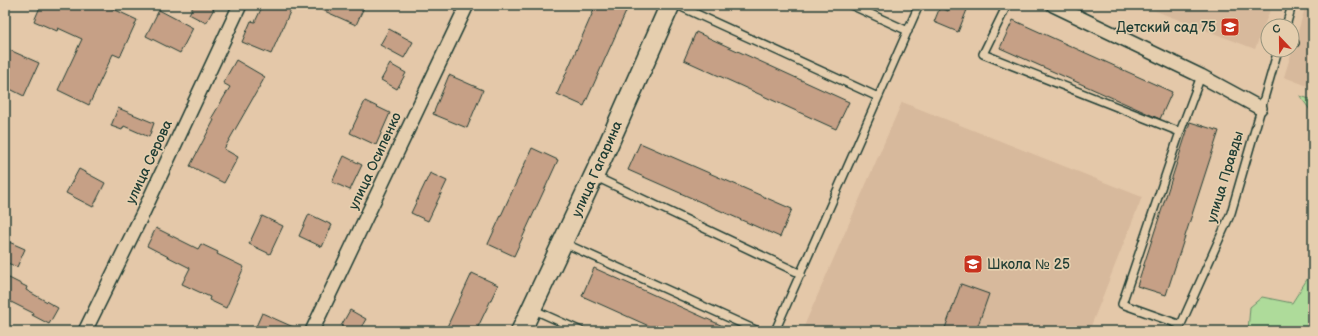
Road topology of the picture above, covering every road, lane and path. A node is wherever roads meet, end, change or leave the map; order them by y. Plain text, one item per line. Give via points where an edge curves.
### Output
1 (240, 5) edge
2 (467, 5) edge
3 (670, 5) edge
4 (677, 5) edge
5 (851, 5) edge
6 (919, 5) edge
7 (1007, 5) edge
8 (1053, 5) edge
9 (1292, 5) edge
10 (1288, 18) edge
11 (908, 31) junction
12 (1276, 58) edge
13 (1201, 76) junction
14 (878, 98) junction
15 (1260, 108) junction
16 (1180, 132) junction
17 (594, 176) junction
18 (564, 243) junction
19 (800, 274) junction
20 (531, 308) junction
21 (1180, 328) edge
22 (85, 331) edge
23 (312, 331) edge
24 (521, 331) edge
25 (582, 331) edge
26 (758, 331) edge
27 (775, 331) edge

1 - 22 street, улица Серова
2 - 23 street, улица Осипенко
3 - 17 main road, улица Гагарина
4 - 14 lane
5 - 11 lane
6 - 11 lane
7 - 16 lane via 983,54
8 - 13 street
9 - 10 lane
11 - 14 lane
12 - 15 lane, улица Правды
13 - 15 street
13 - 16 lane
14 - 19 lane
15 - 21 lane, улица Правды via 1231,213
16 - 21 lane via 1122,304
17 - 18 main road, улица Гагарина
17 - 19 lane
18 - 20 main road, улица Гагарина
18 - 26 lane
19 - 27 lane
20 - 24 main road, улица Гагарина
20 - 25 lane

